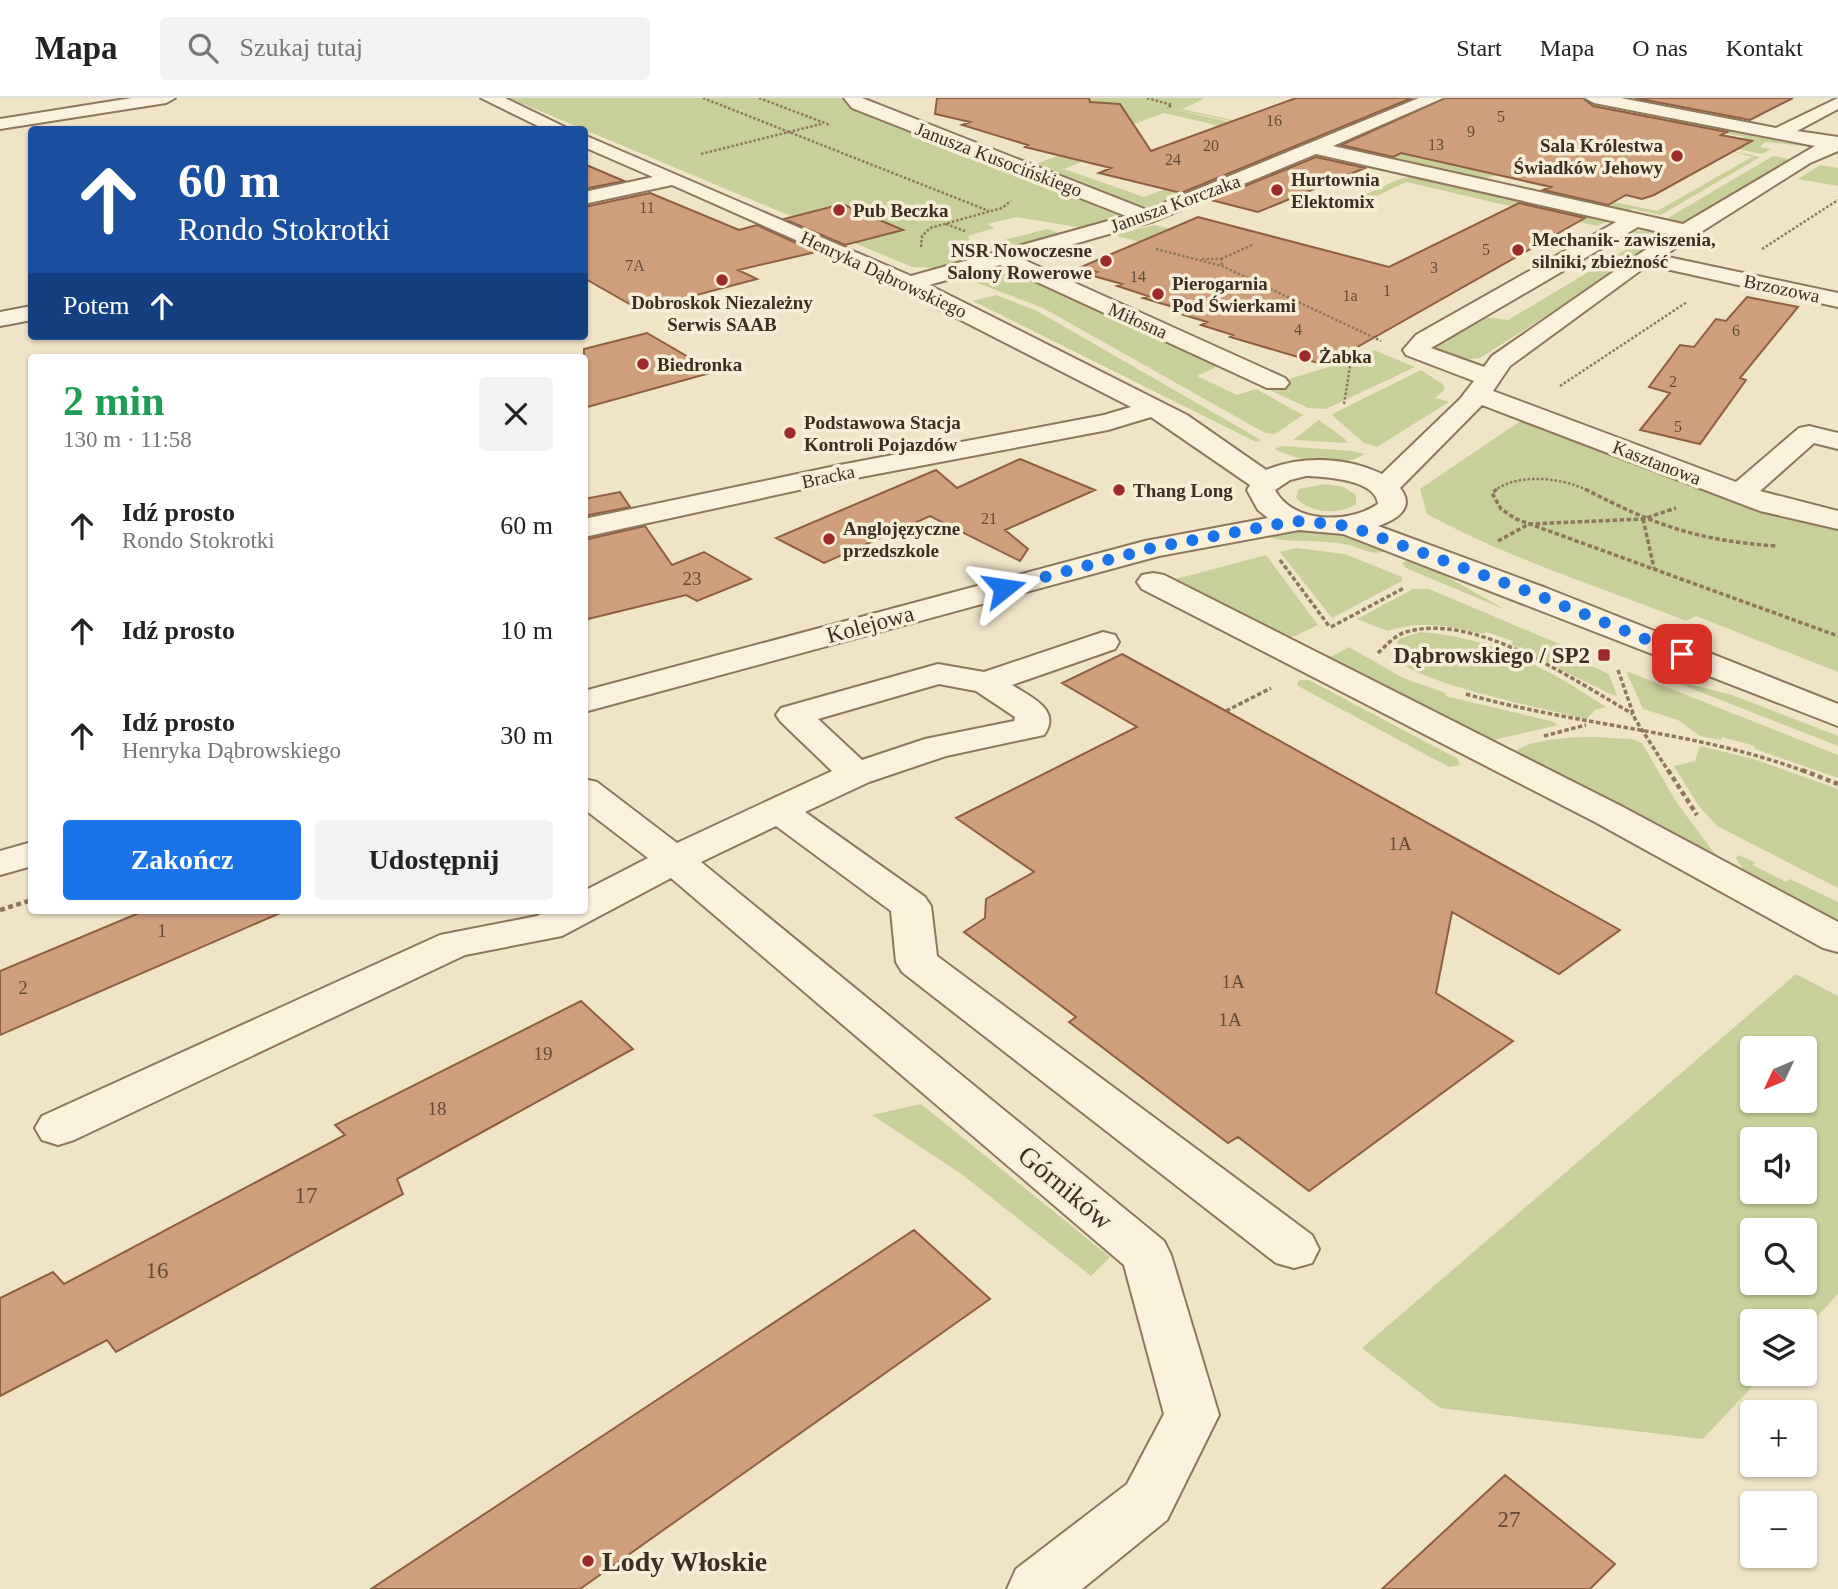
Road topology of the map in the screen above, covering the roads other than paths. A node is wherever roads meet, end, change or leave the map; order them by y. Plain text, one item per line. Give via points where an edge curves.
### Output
1 (166, 98) edge
2 (490, 98) edge
3 (853, 98) edge
4 (1434, 98) edge
5 (1594, 98) edge
6 (1838, 103) edge
7 (1667, 112) junction
8 (0, 124) edge
9 (553, 126) edge
10 (1780, 134) junction
11 (1722, 139) dead end
12 (588, 141) edge
13 (1837, 144) edge
14 (1315, 148) junction
15 (1506, 177) dead end
16 (674, 179) junction
17 (1484, 186) junction
18 (1588, 195) dead end
19 (588, 197) edge
20 (1568, 206) junction
21 (1147, 217) junction
22 (1633, 221) junction
23 (1689, 232) junction
24 (1000, 257) junction
25 (1644, 258) junction
26 (908, 284) junction
27 (1838, 300) edge
28 (28, 314) edge
29 (0, 319) edge
30 (1276, 383) dead end
31 (1483, 386) junction
32 (1166, 414) junction
33 (1452, 423) junction
34 (1838, 441) edge
35 (1306, 468) junction
36 (1341, 470) junction
37 (1264, 491) junction
38 (1740, 494) junction
39 (1388, 497) junction
40 (1838, 520) edge
41 (1301, 521) junction
42 (1349, 526) junction
43 (588, 527) edge
44 (1156, 547) junction
45 (1153, 582) dead end
46 (1535, 594) junction
47 (1103, 642) dead end
48 (986, 683) junction
49 (588, 701) edge
50 (1838, 716) edge
51 (856, 774) junction
52 (588, 793) edge
53 (778, 810) junction
54 (28, 856) edge
55 (674, 860) junction
56 (0, 863) edge
57 (588, 905) edge
58 (571, 914) edge
59 (1838, 939) edge
60 (58, 1128) dead end
61 (1294, 1249) dead end
62 (1037, 1589) edge

1 - 8 street
2 - 9 street
3 - 21 street, Janusza Kusocińskiego via 858,104
4 - 14 street, Janusza Korczaka
5 - 7 street
6 - 10 street
7 - 10 street
7 - 11 street via 1642,126
10 - 13 street
12 - 16 street, Henryka Dąbrowskiego
13 - 23 street via 1803,159
14 - 17 street
14 - 21 street, Janusza Korczaka
15 - 17 street
16 - 19 street
16 - 26 street, Henryka Dąbrowskiego
17 - 20 street
18 - 20 street
20 - 22 street
21 - 24 street, Janusza Korczaka
22 - 23 street
22 - 31 street, Kasztanowa via 1425,340 1415,350
23 - 25 street
24 - 26 street, Janusza Korczaka
24 - 30 street, Miłosna
25 - 27 street, Brzozowa
25 - 31 street via 1501,361
26 - 32 street, Henryka Dąbrowskiego
28 - 29 street
31 - 33 street
31 - 38 street, Kasztanowa
32 - 35 street, Henryka Dąbrowskiego
32 - 37 street, Henryka Dąbrowskiego
32 - 43 street, Bracka via 840,473
33 - 36 street
33 - 39 street
34 - 38 street via 1808,434
35 - 36 street
35 - 37 street, Kolejowa via 1289,471
36 - 39 street via 1373,480
37 - 41 street, Henryka Dąbrowskiego via 1284,515
37 - 44 street, Kolejowa
38 - 40 street, Kasztanowa
39 - 42 street via 1384,516
39 - 46 street via 1434,538
41 - 42 street
41 - 44 street, Kolejowa
42 - 46 street
44 - 49 street, Kolejowa
45 - 59 street via 1608,814
46 - 50 street
47 - 48 street
48 - 51 street via 1032,713 1032,729 938,747
48 - 51 street via 938,674 793,715
51 - 53 street
52 - 55 street, Górników
53 - 55 street
53 - 61 street via 911,906 917,962
54 - 56 street
55 - 57 street
55 - 62 street, Górników via 1146,1255 1192,1415 1147,1502
58 - 60 street via 548,926 455,944

